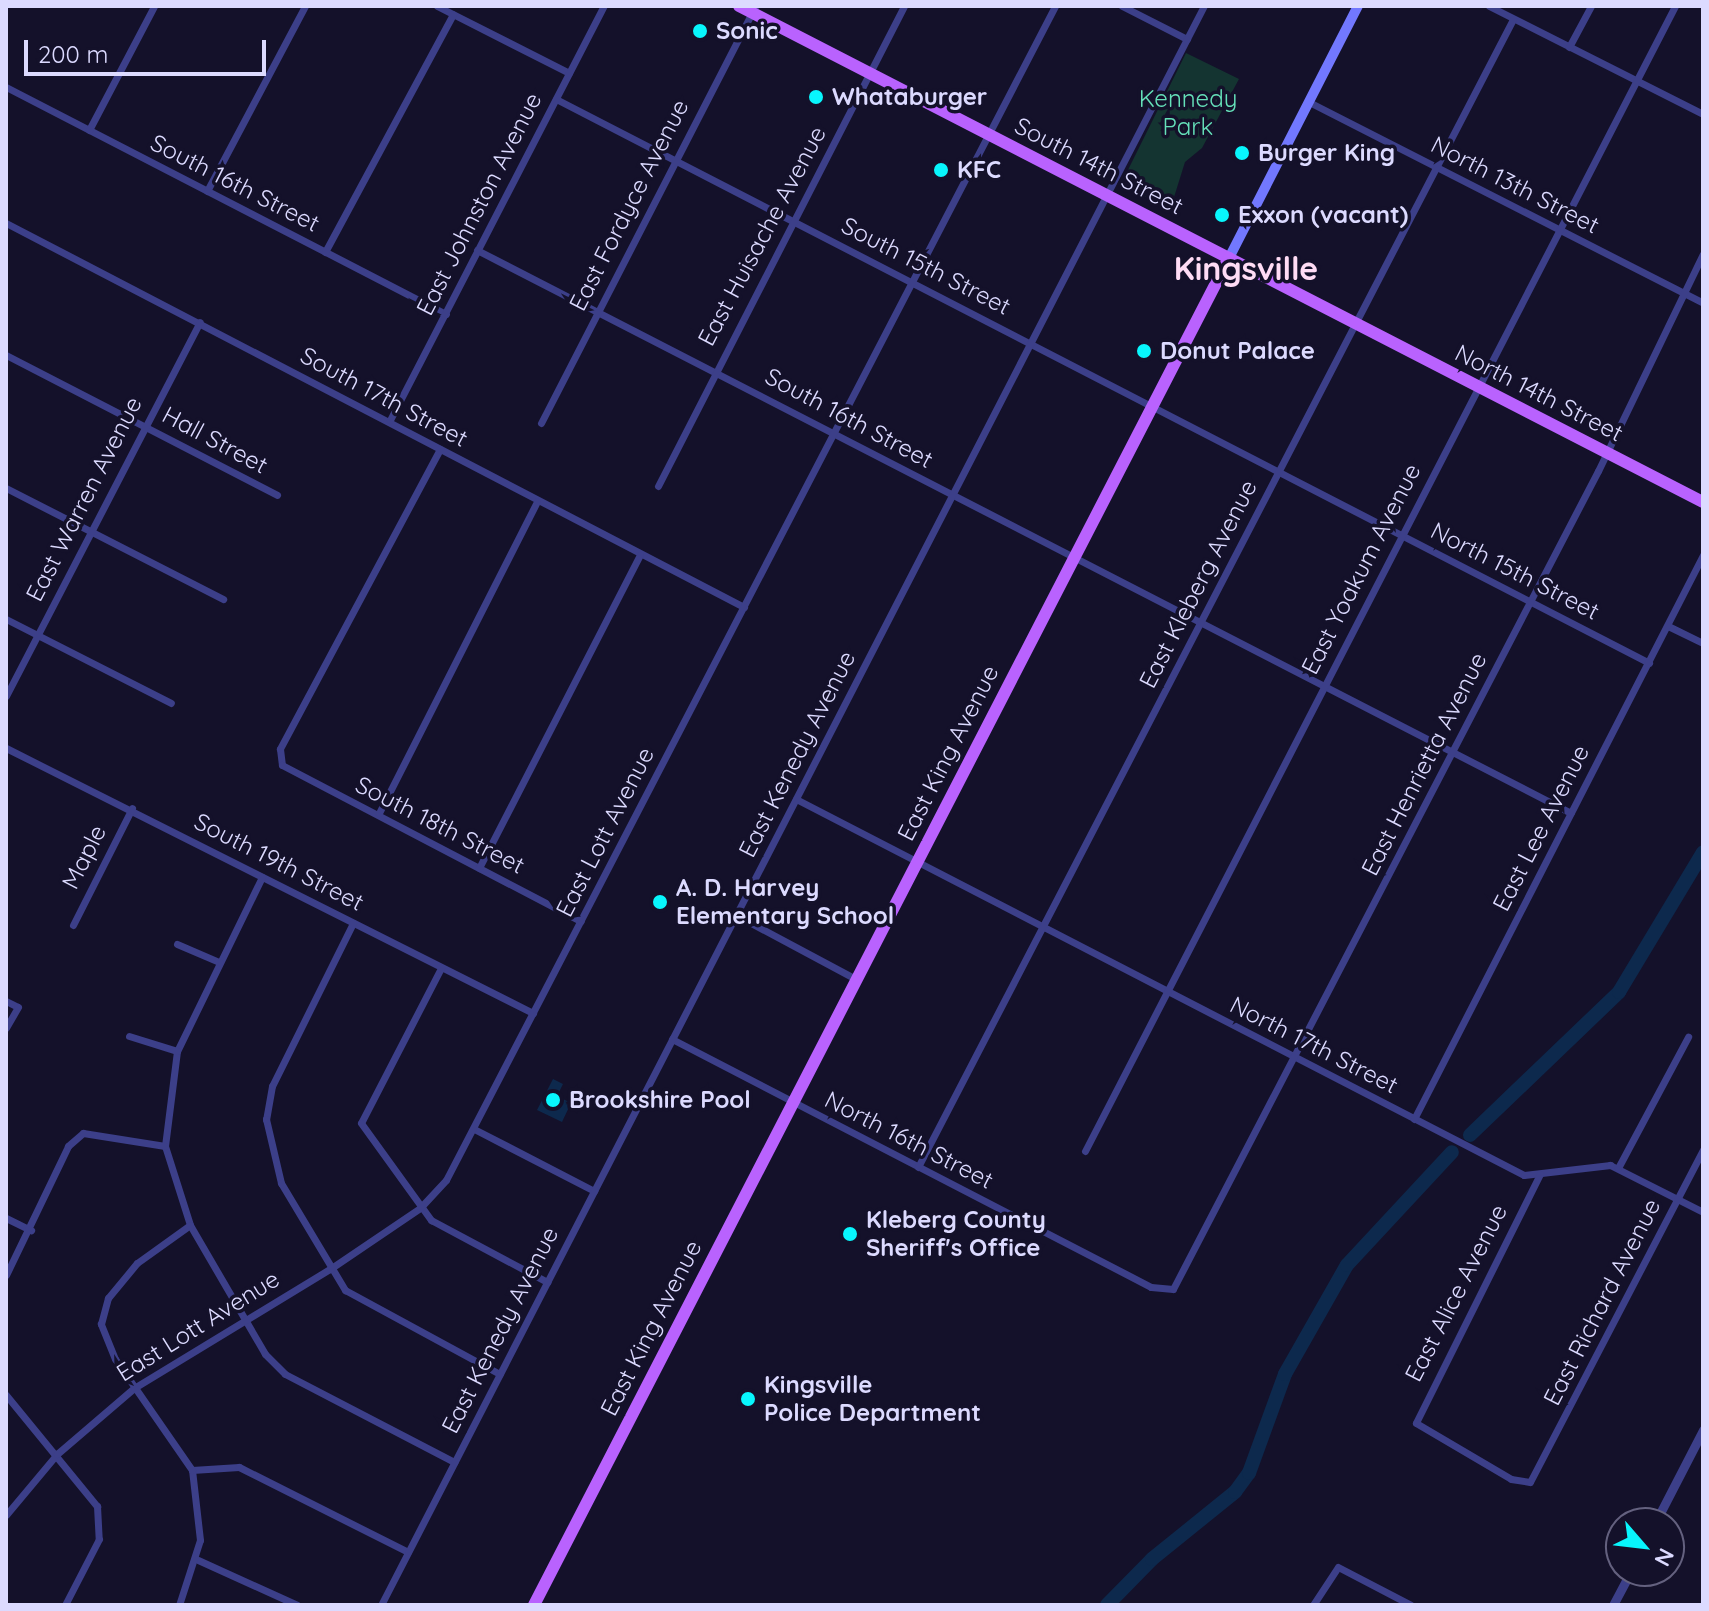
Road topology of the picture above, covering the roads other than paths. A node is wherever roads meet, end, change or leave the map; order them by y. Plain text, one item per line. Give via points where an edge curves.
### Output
1 (154, 6) edge
2 (305, 6) edge
3 (437, 6) edge
4 (604, 6) edge
5 (739, 6) edge
6 (904, 6) edge
7 (1055, 6) edge
8 (1122, 6) edge
9 (1204, 6) edge
10 (1358, 6) edge
11 (1489, 6) edge
12 (1591, 6) edge
13 (1675, 6) edge
14 (753, 9) edge
15 (453, 14) junction
16 (1513, 19) junction
17 (1187, 39) junction
18 (1569, 47) junction
19 (869, 72) junction
20 (569, 73) junction
21 (1637, 82) junction
22 (6, 87) edge
23 (556, 99) junction
24 (1309, 102) junction
25 (1703, 114) edge
26 (89, 130) junction
27 (988, 134) junction
28 (676, 159) junction
29 (1435, 166) junction
30 (207, 191) junction
31 (1107, 195) junction
32 (793, 220) junction
33 (6, 223) edge
34 (1559, 230) junction
35 (477, 250) junction
36 (325, 252) junction
37 (1703, 254) edge
38 (1229, 258) junction
39 (913, 280) junction
40 (1682, 292) junction
41 (1703, 303) edge
42 (597, 311) junction
43 (446, 314) junction
44 (200, 322) junction
45 (1354, 322) junction
46 (1031, 342) junction
47 (6, 355) edge
48 (714, 370) junction
49 (1478, 387) junction
50 (1153, 407) junction
51 (390, 420) junction
52 (541, 423) dead end
53 (144, 425) junction
54 (835, 432) junction
55 (440, 449) junction
56 (1604, 452) junction
57 (1278, 470) junction
58 (658, 486) dead end
59 (6, 488) edge
60 (277, 495) dead end
61 (952, 495) junction
62 (537, 502) junction
63 (1703, 502) edge
64 (91, 532) junction
65 (1401, 536) junction
66 (640, 555) junction
67 (1703, 555) edge
68 (1073, 559) junction
69 (223, 599) dead end
70 (1531, 601) junction
71 (744, 607) junction
72 (6, 619) edge
73 (1201, 624) junction
74 (1668, 626) junction
75 (36, 635) junction
76 (1703, 643) edge
77 (1649, 663) junction
78 (1324, 685) junction
79 (6, 696) edge
80 (171, 703) dead end
81 (6, 748) edge
82 (1452, 750) junction
83 (796, 799) junction
84 (132, 808) junction
85 (379, 813) junction
86 (1571, 813) junction
87 (917, 862) junction
88 (479, 868) junction
89 (262, 877) junction
90 (736, 915) junction
91 (581, 921) junction
92 (353, 923) junction
93 (73, 925) dead end
94 (1042, 927) junction
95 (177, 944) dead end
96 (219, 962) junction
97 (441, 968) junction
98 (856, 979) junction
99 (1168, 991) junction
100 (6, 1001) edge
101 (533, 1013) junction
102 (6, 1028) edge
103 (129, 1036) dead end
104 (1688, 1037) dead end
105 (672, 1039) junction
106 (177, 1051) junction
107 (1296, 1058) junction
108 (791, 1103) junction
109 (1414, 1119) junction
110 (476, 1130) junction
111 (165, 1146) junction
112 (1703, 1149) edge
113 (1085, 1151) dead end
114 (918, 1167) junction
115 (1618, 1168) junction
116 (1540, 1174) junction
117 (594, 1191) junction
118 (1677, 1199) junction
119 (420, 1208) junction
120 (1703, 1212) edge
121 (6, 1218) edge
122 (190, 1225) junction
123 (31, 1230) junction
124 (330, 1269) junction
125 (6, 1275) edge
126 (547, 1282) junction
127 (1173, 1289) joint
128 (245, 1318) junction
129 (500, 1374) junction
130 (134, 1388) junction
131 (6, 1395) edge
132 (1703, 1430) edge
133 (57, 1454) junction
134 (454, 1462) junction
135 (192, 1470) junction
136 (1537, 1474) joint
137 (1663, 1507) edge
138 (6, 1515) edge
139 (408, 1552) junction
140 (198, 1560) junction
141 (1623, 1587) edge
142 (65, 1605) edge
143 (179, 1605) edge
144 (297, 1605) edge
145 (381, 1605) edge
146 (534, 1605) edge
147 (1313, 1605) edge
148 (1411, 1605) edge
149 (1613, 1605) edge

1 - 26 street
2 - 30 street
3 - 15 street
4 - 20 street, East Johnston Avenue
5 - 14 main road, South 14th Street
6 - 19 street, East Huisache Avenue
7 - 27 street, East Lott Avenue
8 - 17 street
9 - 17 street, East Kenedy Avenue
10 - 24 main road, East King Avenue
11 - 16 street
12 - 18 street
13 - 21 street, East Yoakum Avenue
14 - 19 main road, South 14th Street
14 - 28 street, East Fordyce Avenue
15 - 20 street
15 - 36 street
16 - 18 street
16 - 29 street, East Kleberg Avenue
17 - 31 street, East Kenedy Avenue
18 - 21 street
19 - 27 main road, South 14th Street
19 - 32 street, East Huisache Avenue
20 - 23 street, East Johnston Avenue
21 - 25 street
21 - 34 street, East Yoakum Avenue
22 - 26 street, South 16th Street
23 - 28 street, South 15th Street
23 - 35 street, East Johnston Avenue
24 - 29 street, North 13th Street
24 - 38 main road, East King Avenue
26 - 30 street, South 16th Street
27 - 31 main road, South 14th Street
27 - 39 street, East Lott Avenue
28 - 32 street, South 15th Street
28 - 42 street, East Fordyce Avenue
29 - 34 street, North 13th Street
29 - 45 street, East Kleberg Avenue
30 - 36 street, South 16th Street
31 - 38 main road, South 14th Street
31 - 46 street, East Kenedy Avenue
32 - 39 street, South 15th Street
32 - 48 street, East Huisache Avenue
33 - 44 street, South 17th Street
34 - 40 street, North 13th Street
34 - 49 street, East Yoakum Avenue
35 - 42 street, South 16th Street
35 - 43 street, East Johnston Avenue
36 - 43 street, South 16th Street
37 - 40 street, East Henrietta Avenue
38 - 45 main road, South 14th Street
38 - 50 main road, East King Avenue
39 - 46 street, South 15th Street
39 - 54 street, East Lott Avenue
40 - 41 street, North 13th Street
40 - 56 street, East Henrietta Avenue
42 - 48 street, South 16th Street
42 - 52 street, East Fordyce Avenue
43 - 51 street, East Johnston Avenue
44 - 51 street, South 17th Street
44 - 53 street, East Warren Avenue
45 - 49 main road, North 14th Street
45 - 57 street, East Kleberg Avenue
46 - 50 street, South 15th Street
46 - 61 street, East Kenedy Avenue
47 - 53 street, Hall Street
48 - 54 street, South 16th Street
48 - 58 street, East Huisache Avenue
49 - 56 main road, North 14th Street
49 - 65 street, East Yoakum Avenue
50 - 57 street, South 15th Street
50 - 68 main road, East King Avenue
51 - 55 street, South 17th Street
53 - 60 street, Hall Street
53 - 64 street, East Warren Avenue
54 - 61 street, South 16th Street
54 - 71 street, East Lott Avenue
55 - 62 street, South 17th Street
55 - 85 street, South 18th Street via 280,749 282,765
56 - 63 main road, North 14th Street
56 - 70 street, East Henrietta Avenue
57 - 65 street, North 15th Street
57 - 73 street, East Kleberg Avenue
59 - 64 street
61 - 68 street, South 16th Street
61 - 83 street, East Kenedy Avenue
62 - 66 street, South 17th Street
62 - 85 street
64 - 69 street
64 - 75 street, East Warren Avenue
65 - 70 street, North 15th Street
65 - 78 street, East Yoakum Avenue
66 - 71 street, South 17th Street
66 - 88 street
67 - 74 street, East Lee Avenue
68 - 73 street, South 16th Street
68 - 87 main road, East King Avenue
70 - 77 street, North 15th Street
70 - 82 street, East Henrietta Avenue
71 - 91 street, East Lott Avenue
72 - 75 street
73 - 78 street
73 - 94 street, East Kleberg Avenue
74 - 76 street
74 - 77 street, East Lee Avenue
75 - 79 street, East Warren Avenue
75 - 80 street
77 - 86 street, East Lee Avenue
78 - 82 street
78 - 99 street, East Yoakum Avenue
81 - 84 street, South 19th Street
82 - 86 street
82 - 107 street, East Henrietta Avenue
83 - 87 street
83 - 90 street, East Kenedy Avenue
84 - 89 street, South 19th Street
84 - 93 street, Maple
85 - 88 street, South 18th Street
86 - 109 street, East Lee Avenue
87 - 94 street, North 17th Street
87 - 98 main road, East King Avenue
88 - 91 street, South 18th Street
89 - 92 street, South 19th Street
89 - 96 street
90 - 98 street
90 - 105 street, East Kenedy Avenue
91 - 101 street, East Lott Avenue
92 - 97 street, South 19th Street
92 - 124 street via 283,1060 266,1119 281,1183
94 - 99 street, North 17th Street
94 - 114 street, East Kleberg Avenue
95 - 96 street
96 - 106 street
97 - 101 street, South 19th Street
97 - 119 street via 361,1123
98 - 108 main road, East King Avenue
99 - 107 street, North 17th Street
99 - 113 street, East Yoakum Avenue
100 - 102 street via 18,1007
101 - 110 street, East Lott Avenue
103 - 106 street
104 - 115 street
105 - 108 street, North 16th Street
105 - 117 street, East Kenedy Avenue
106 - 111 street
107 - 109 street, North 17th Street
107 - 127 street, East Henrietta Avenue
108 - 114 street, North 16th Street
108 - 146 main road, East King Avenue
109 - 116 street, North 17th Street via 1524,1175
110 - 117 street
110 - 119 street, East Lott Avenue via 446,1180
111 - 122 street
111 - 123 street via 83,1133 68,1146
112 - 118 street, East Richard Avenue
114 - 127 street, North 16th Street via 1151,1287
115 - 116 street, North 17th Street
115 - 118 street
116 - 136 street, East Alice Avenue via 1416,1415 1423,1429 1511,1479 1530,1482
117 - 126 street, East Kenedy Avenue
118 - 120 street
118 - 136 street, East Richard Avenue
119 - 124 street, East Lott Avenue
119 - 126 street via 446,1230
121 - 123 street
122 - 128 street
122 - 130 street via 137,1263 102,1311 105,1340
123 - 125 street
124 - 128 street, East Lott Avenue
124 - 129 street via 345,1290 365,1304
126 - 129 street, East Kenedy Avenue
128 - 130 street, East Lott Avenue
128 - 134 street via 265,1354 285,1374
129 - 134 street, East Kenedy Avenue
130 - 133 street, East Lott Avenue
130 - 135 street
131 - 133 street
132 - 137 street
133 - 138 street, East Lott Avenue
133 - 142 street via 90,1493 101,1525 94,1551
134 - 139 street, East Kenedy Avenue
135 - 139 street via 239,1467
135 - 140 street via 200,1515
139 - 145 street, East Kenedy Avenue
140 - 143 street
140 - 144 street
141 - 149 street
147 - 148 street via 1338,1567

